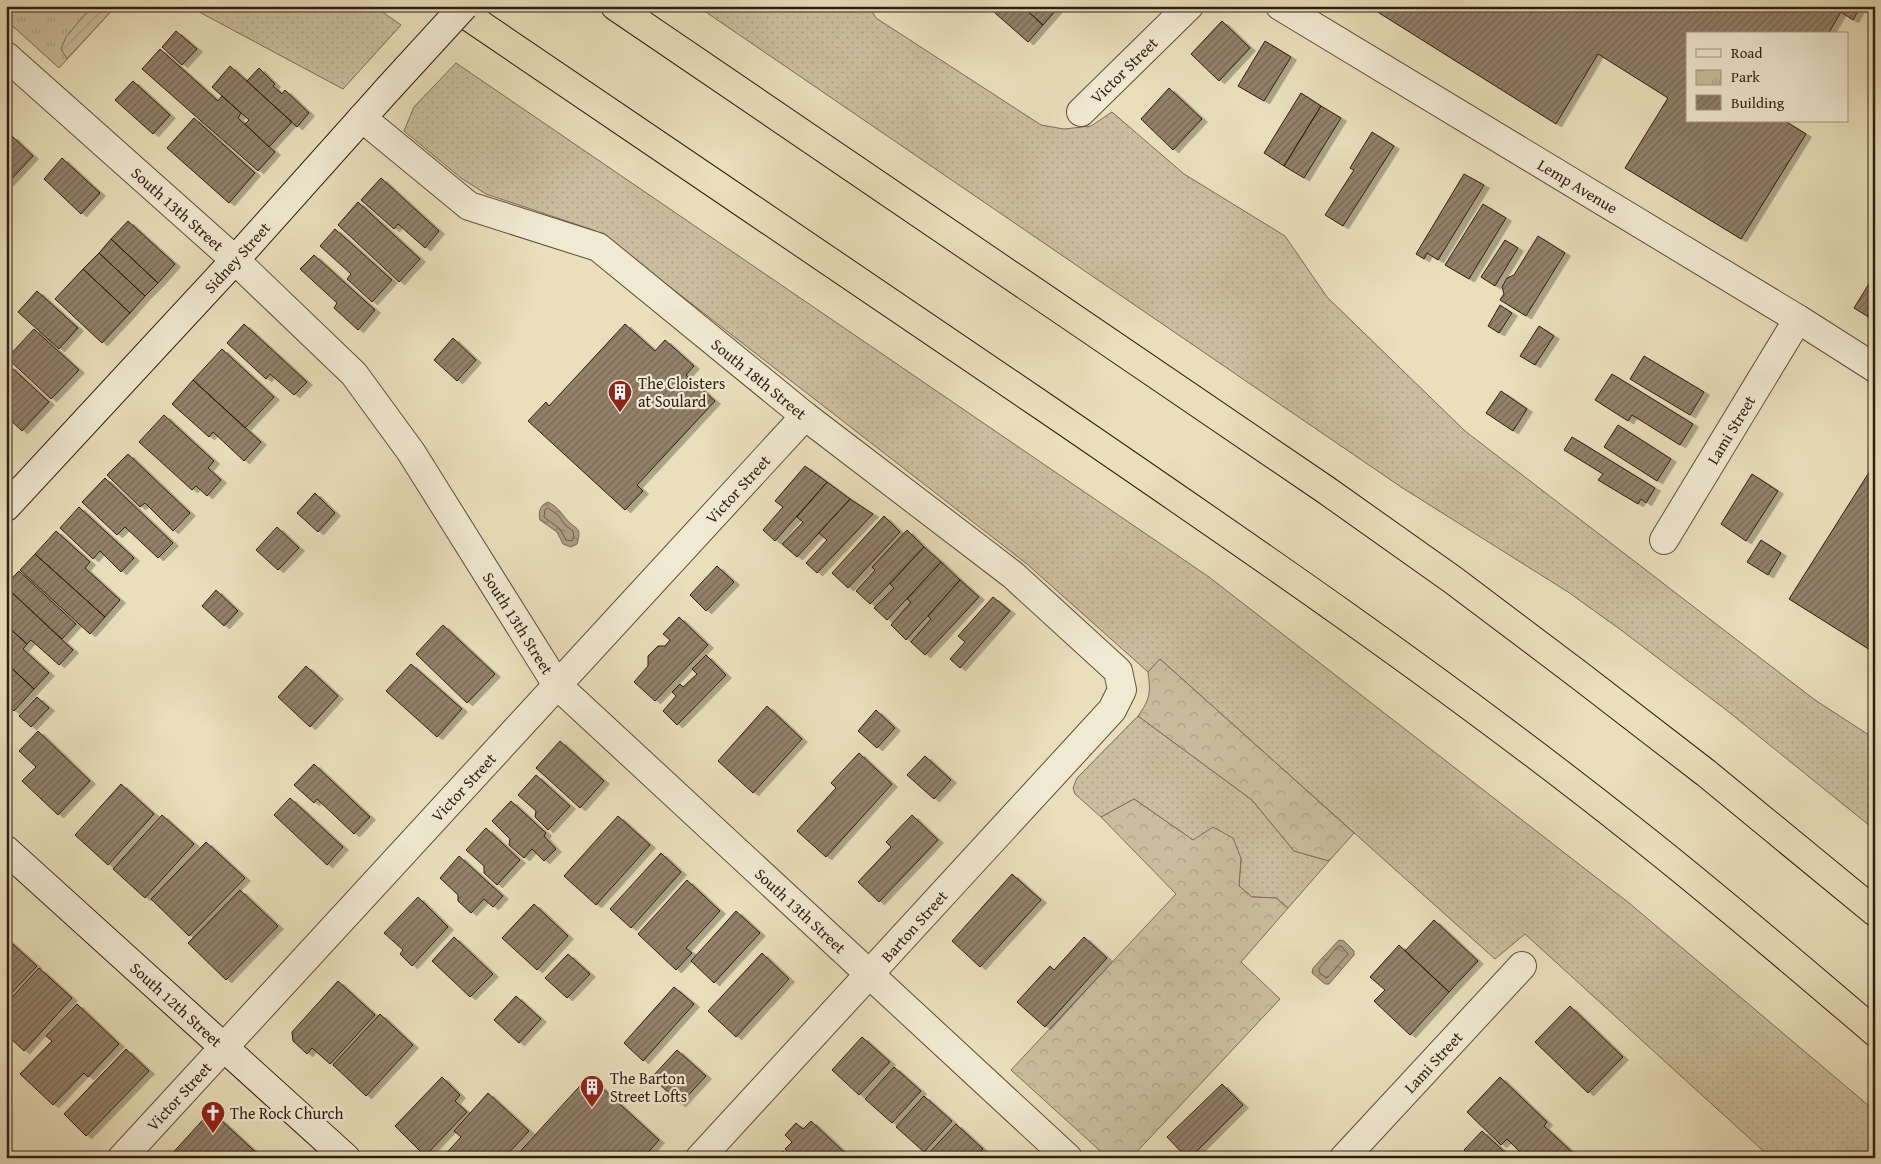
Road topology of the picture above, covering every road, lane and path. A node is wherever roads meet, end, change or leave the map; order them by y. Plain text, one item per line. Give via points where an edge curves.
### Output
1 (453, 6) edge
2 (464, 6) edge
3 (615, 6) edge
4 (1188, 6) edge
5 (1280, 6) edge
6 (6, 56) edge
7 (1081, 112) dead end
8 (362, 118) junction
9 (235, 260) junction
10 (1798, 320) junction
11 (1875, 368) edge
12 (805, 416) junction
13 (6, 507) edge
14 (1664, 540) dead end
15 (557, 685) junction
16 (1122, 690) joint
17 (6, 850) edge
18 (1875, 912) edge
19 (1522, 966) dead end
20 (870, 974) junction
21 (1875, 1032) edge
22 (225, 1047) junction
23 (122, 1158) edge
24 (346, 1158) edge
25 (700, 1158) edge
26 (1068, 1158) edge
27 (1344, 1158) edge

1 - 21 highway via 1195,511 1381,642 1629,827
2 - 8 street, Sidney Street, bridge
3 - 18 highway via 1453,580 1706,774
4 - 7 street, Victor Street
5 - 10 street, Lemp Avenue
6 - 9 street, South 13th Street
8 - 9 street, Sidney Street
8 - 12 street, South 18th Street via 469,206 598,247
9 - 13 street, Sidney Street
9 - 15 street, South 13th Street via 354,374 411,452
10 - 11 street, Lemp Avenue
10 - 14 street, Lami Street
12 - 15 street, Victor Street
12 - 16 street, South 18th Street via 1013,575 1118,671
15 - 20 street, South 13th Street
15 - 22 street, Victor Street
16 - 20 street, Barton Street via 1112,710
17 - 22 street, South 12th Street
19 - 27 street, Lami Street
20 - 25 street, Barton Street
20 - 26 street, South 13th Street
22 - 23 street, Victor Street
22 - 24 street, South 12th Street

